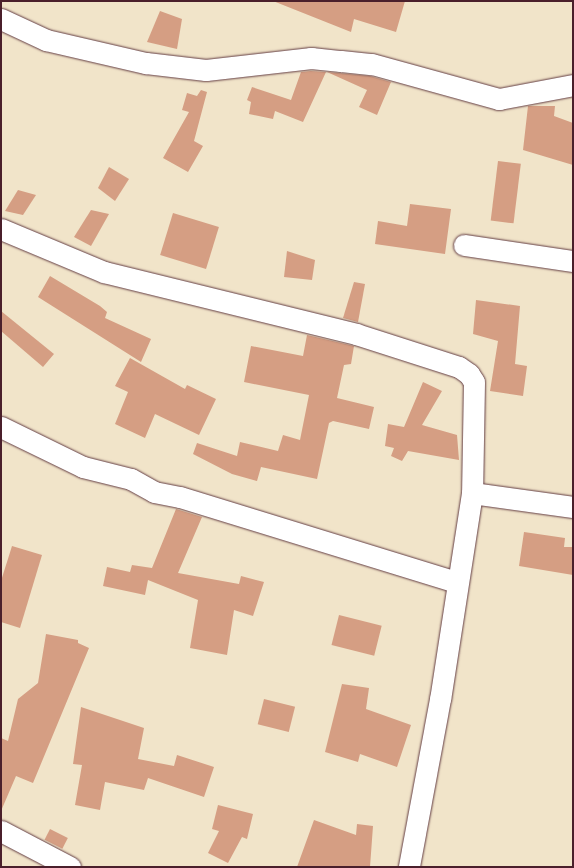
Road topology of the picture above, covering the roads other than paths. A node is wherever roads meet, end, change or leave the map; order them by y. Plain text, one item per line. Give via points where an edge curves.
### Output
1 (1, 19) edge
2 (573, 85) edge
3 (1, 229) edge
4 (464, 245) dead end
5 (573, 261) edge
6 (1, 427) edge
7 (472, 493) junction
8 (573, 507) edge
9 (456, 582) junction
10 (1, 831) edge
11 (70, 867) edge
12 (409, 867) edge

1 - 2 street via 46,40 146,63 206,70 311,58 372,64 499,99
3 - 7 street via 104,272 356,334 459,368 474,382
4 - 5 street
6 - 9 street via 83,468 131,479 154,492 180,497
7 - 8 street
7 - 9 street
9 - 12 street via 440,699
10 - 11 street

